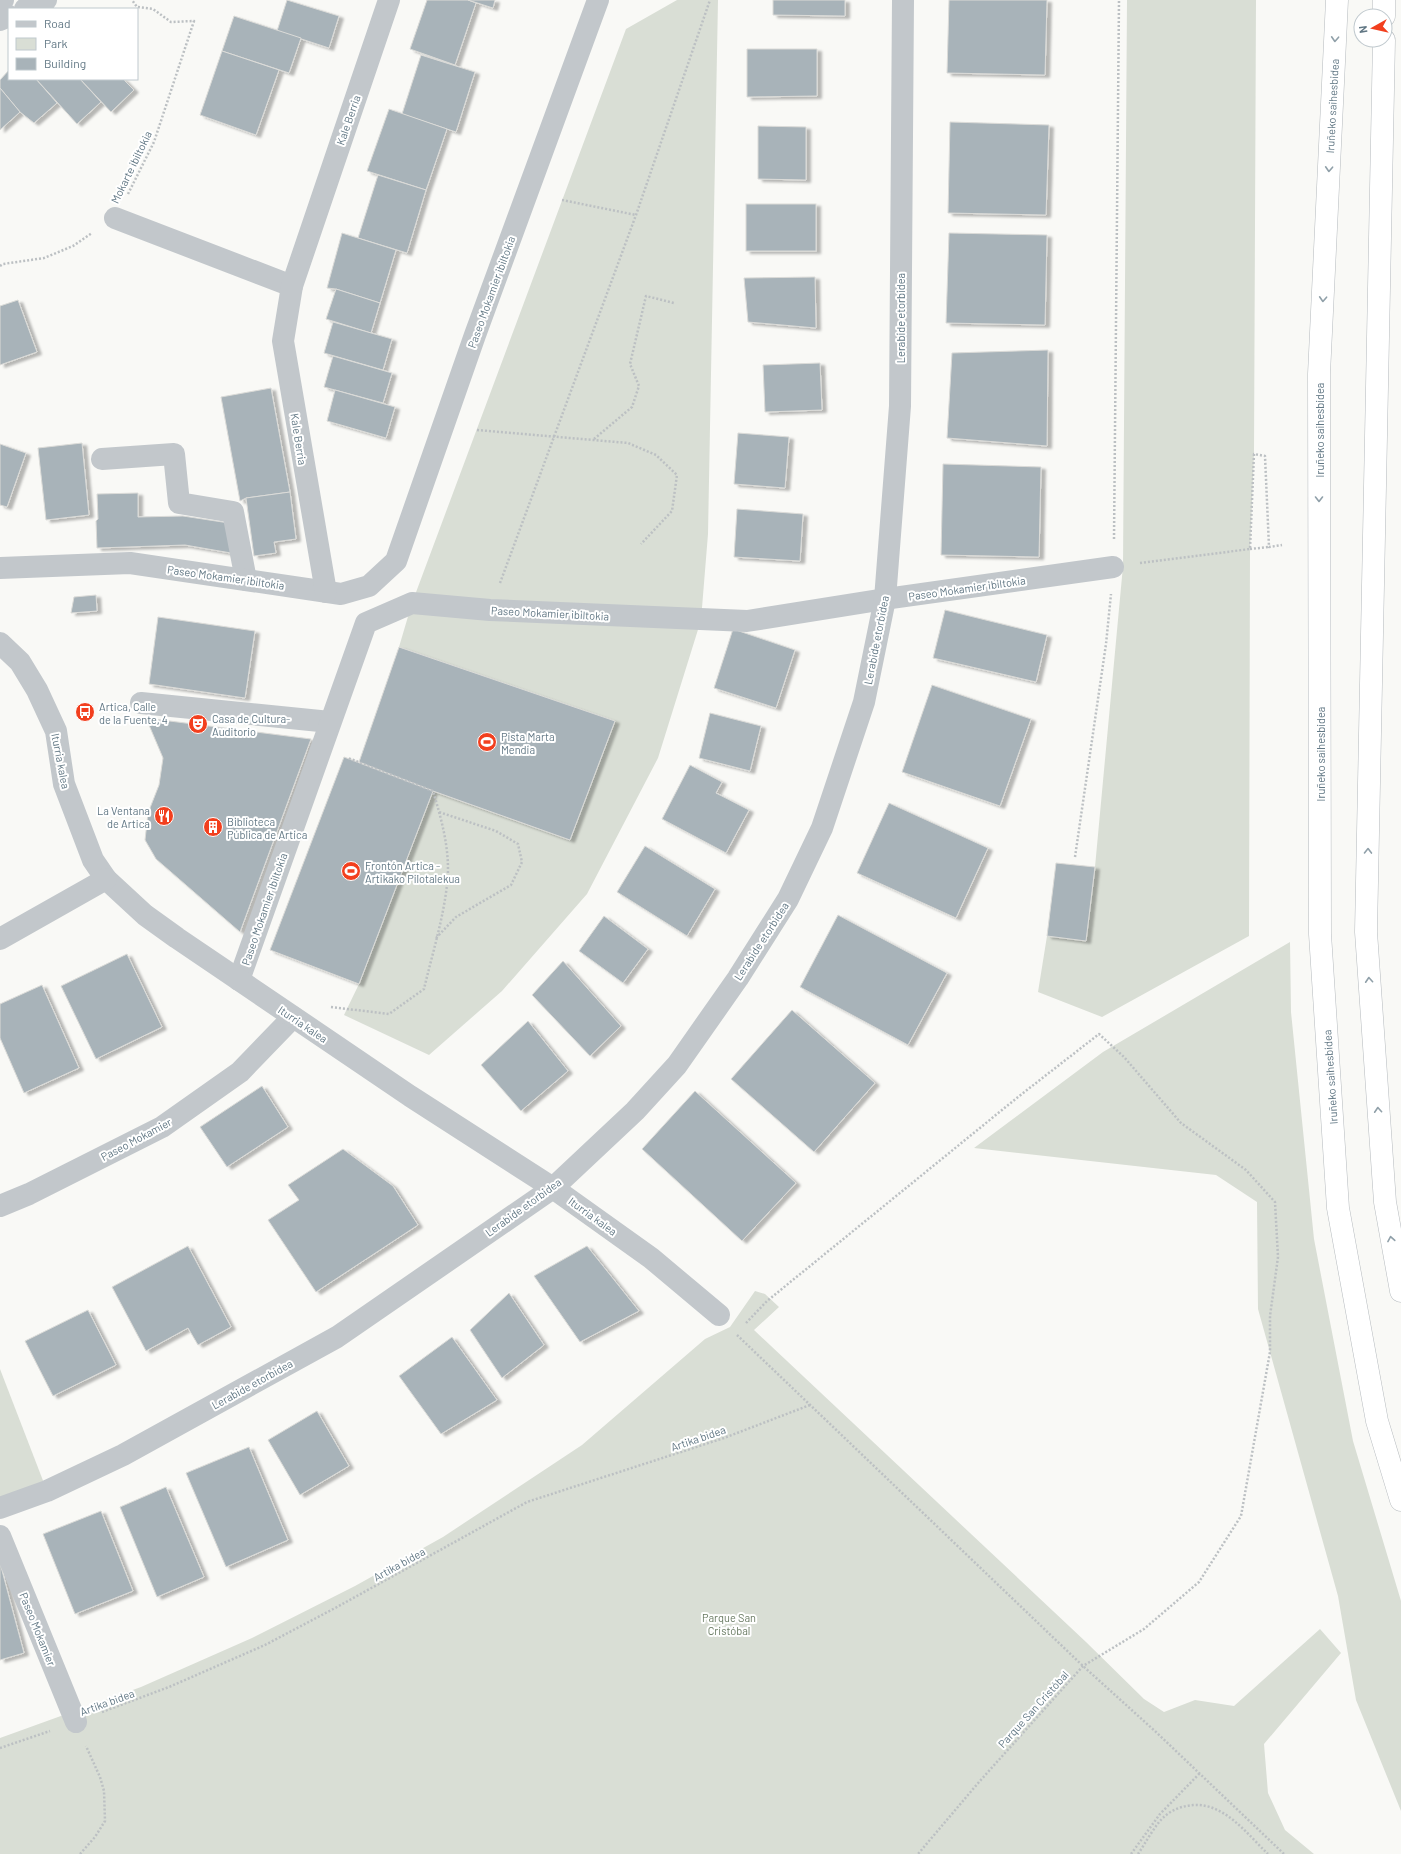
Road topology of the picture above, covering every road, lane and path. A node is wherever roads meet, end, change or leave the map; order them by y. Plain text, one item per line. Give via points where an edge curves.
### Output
1 (0, 0) edge
2 (3, 0) edge
3 (46, 0) edge
4 (132, 0) edge
5 (389, 0) edge
6 (598, 0) edge
7 (710, 0) edge
8 (903, 0) edge
9 (1119, 0) edge
10 (1337, 0) edge
11 (27, 8) edge
12 (1384, 48) edge
13 (562, 200) dead end
14 (636, 215) junction
15 (115, 218) junction
16 (0, 266) edge
17 (292, 286) junction
18 (674, 303) dead end
19 (477, 430) dead end
20 (554, 436) junction
21 (594, 439) junction
22 (102, 459) dead end
23 (642, 544) dead end
24 (1282, 545) dead end
25 (1269, 547) junction
26 (1250, 549) junction
27 (0, 568) edge
28 (1113, 568) junction
29 (246, 580) junction
30 (326, 592) junction
31 (885, 599) junction
32 (490, 610) junction
33 (0, 642) edge
34 (141, 703) dead end
35 (330, 722) junction
36 (320, 751) junction
37 (439, 812) junction
38 (1075, 857) dead end
39 (106, 878) junction
40 (436, 938) junction
41 (0, 939) edge
42 (239, 980) junction
43 (294, 1017) junction
44 (553, 1188) junction
45 (0, 1206) edge
46 (1401, 1291) edge
47 (719, 1315) joint
48 (736, 1334) junction
49 (810, 1405) junction
50 (1401, 1500) edge
51 (0, 1508) edge
52 (0, 1536) edge
53 (1083, 1666) junction
54 (76, 1722) junction
55 (0, 1748) edge
56 (1200, 1773) junction
57 (80, 1854) edge
58 (918, 1854) edge
59 (1131, 1854) edge
60 (1138, 1854) edge
61 (1268, 1854) edge
62 (1284, 1854) edge

1 - 2 street
3 - 11 street
4 - 15 path, Mokarte ibiltokia via 137,7 153,9 171,22 194,21 154,142
5 - 17 street, Kale Berria
6 - 30 street, Paseo Mokamier ibiltokia via 475,335 396,561 369,586 341,594
7 - 14 path
8 - 31 street, Lerabide etorbidea via 900,406
9 - 28 path
10 -> 50 highway, Iruñeko saihesbidea via 1319,374 1320,934 1338,1208 1377,1421
46 -> 12 highway via 1385,1202 1366,932
13 - 14 path
14 - 20 path
15 - 16 path, Mokarte ibiltokia via 73,246 44,258
15 - 17 street
17 - 30 street, Kale Berria via 283,341
18 - 21 path via 646,296 630,364 639,386 632,407
19 - 20 path
20 - 21 path
20 - 32 path
21 - 23 path via 628,443 656,455 677,475 672,511
22 - 29 street via 174,454 179,503 233,512
24 - 25 path
25 - 26 path
25 - 26 path via 1265,456 1254,454
26 - 28 path
27 - 29 street, Paseo Mokamier ibiltokia via 130,563
28 - 31 street, Paseo Mokamier ibiltokia
28 - 38 path via 1106,644
29 - 30 street, Paseo Mokamier ibiltokia
31 - 32 street, Paseo Mokamier ibiltokia via 747,621
31 - 44 street, Lerabide etorbidea via 861,709 822,828 788,899 738,978 677,1065 635,1111
32 - 35 street, Paseo Mokamier ibiltokia via 412,603 366,623
33 - 39 street, Iturria kalea via 20,662 37,690 56,731 64,784 93,860
34 - 35 street
35 - 36 street, Paseo Mokamier ibiltokia
36 - 37 path via 344,757 433,792
36 - 42 street, Paseo Mokamier ibiltokia
37 - 40 path via 448,864 447,884
37 - 40 path via 496,831 518,844 522,862 511,885 456,917
39 - 41 street
39 - 42 street, Iturria kalea via 145,915
40 - 43 path via 424,989 389,1014 325,1006
42 - 43 street, Iturria kalea
43 - 44 street, Iturria kalea via 410,1096
43 - 45 street, Paseo Mokamier via 240,1072 162,1127
44 - 47 street, Iturria kalea via 651,1258
44 - 51 street, Lerabide etorbidea via 337,1337 123,1454 47,1490
47 - 48 path, Parque San Cristóbal
48 - 49 path, Parque San Cristóbal
48 - 53 path via 767,1301 1099,1034 1124,1057 1181,1123 1246,1170 1275,1202 1278,1257 1270,1316 1270,1352 1241,1516 1199,1582 1144,1630
49 - 53 path, Parque San Cristóbal
49 - 54 path, Artika bidea via 724,1438 527,1502 265,1645 169,1687
52 - 54 street, Paseo Mokamier
53 - 56 path, Parque San Cristóbal
53 - 58 path, Parque San Cristóbal
54 - 55 path, Artika bidea
54 - 57 path via 100,1777 105,1804 105,1820 95,1837
56 - 59 path via 1160,1814
56 - 62 path, Parque San Cristóbal
60 - 61 path via 1164,1816 1183,1806 1204,1805 1221,1811 1234,1820

